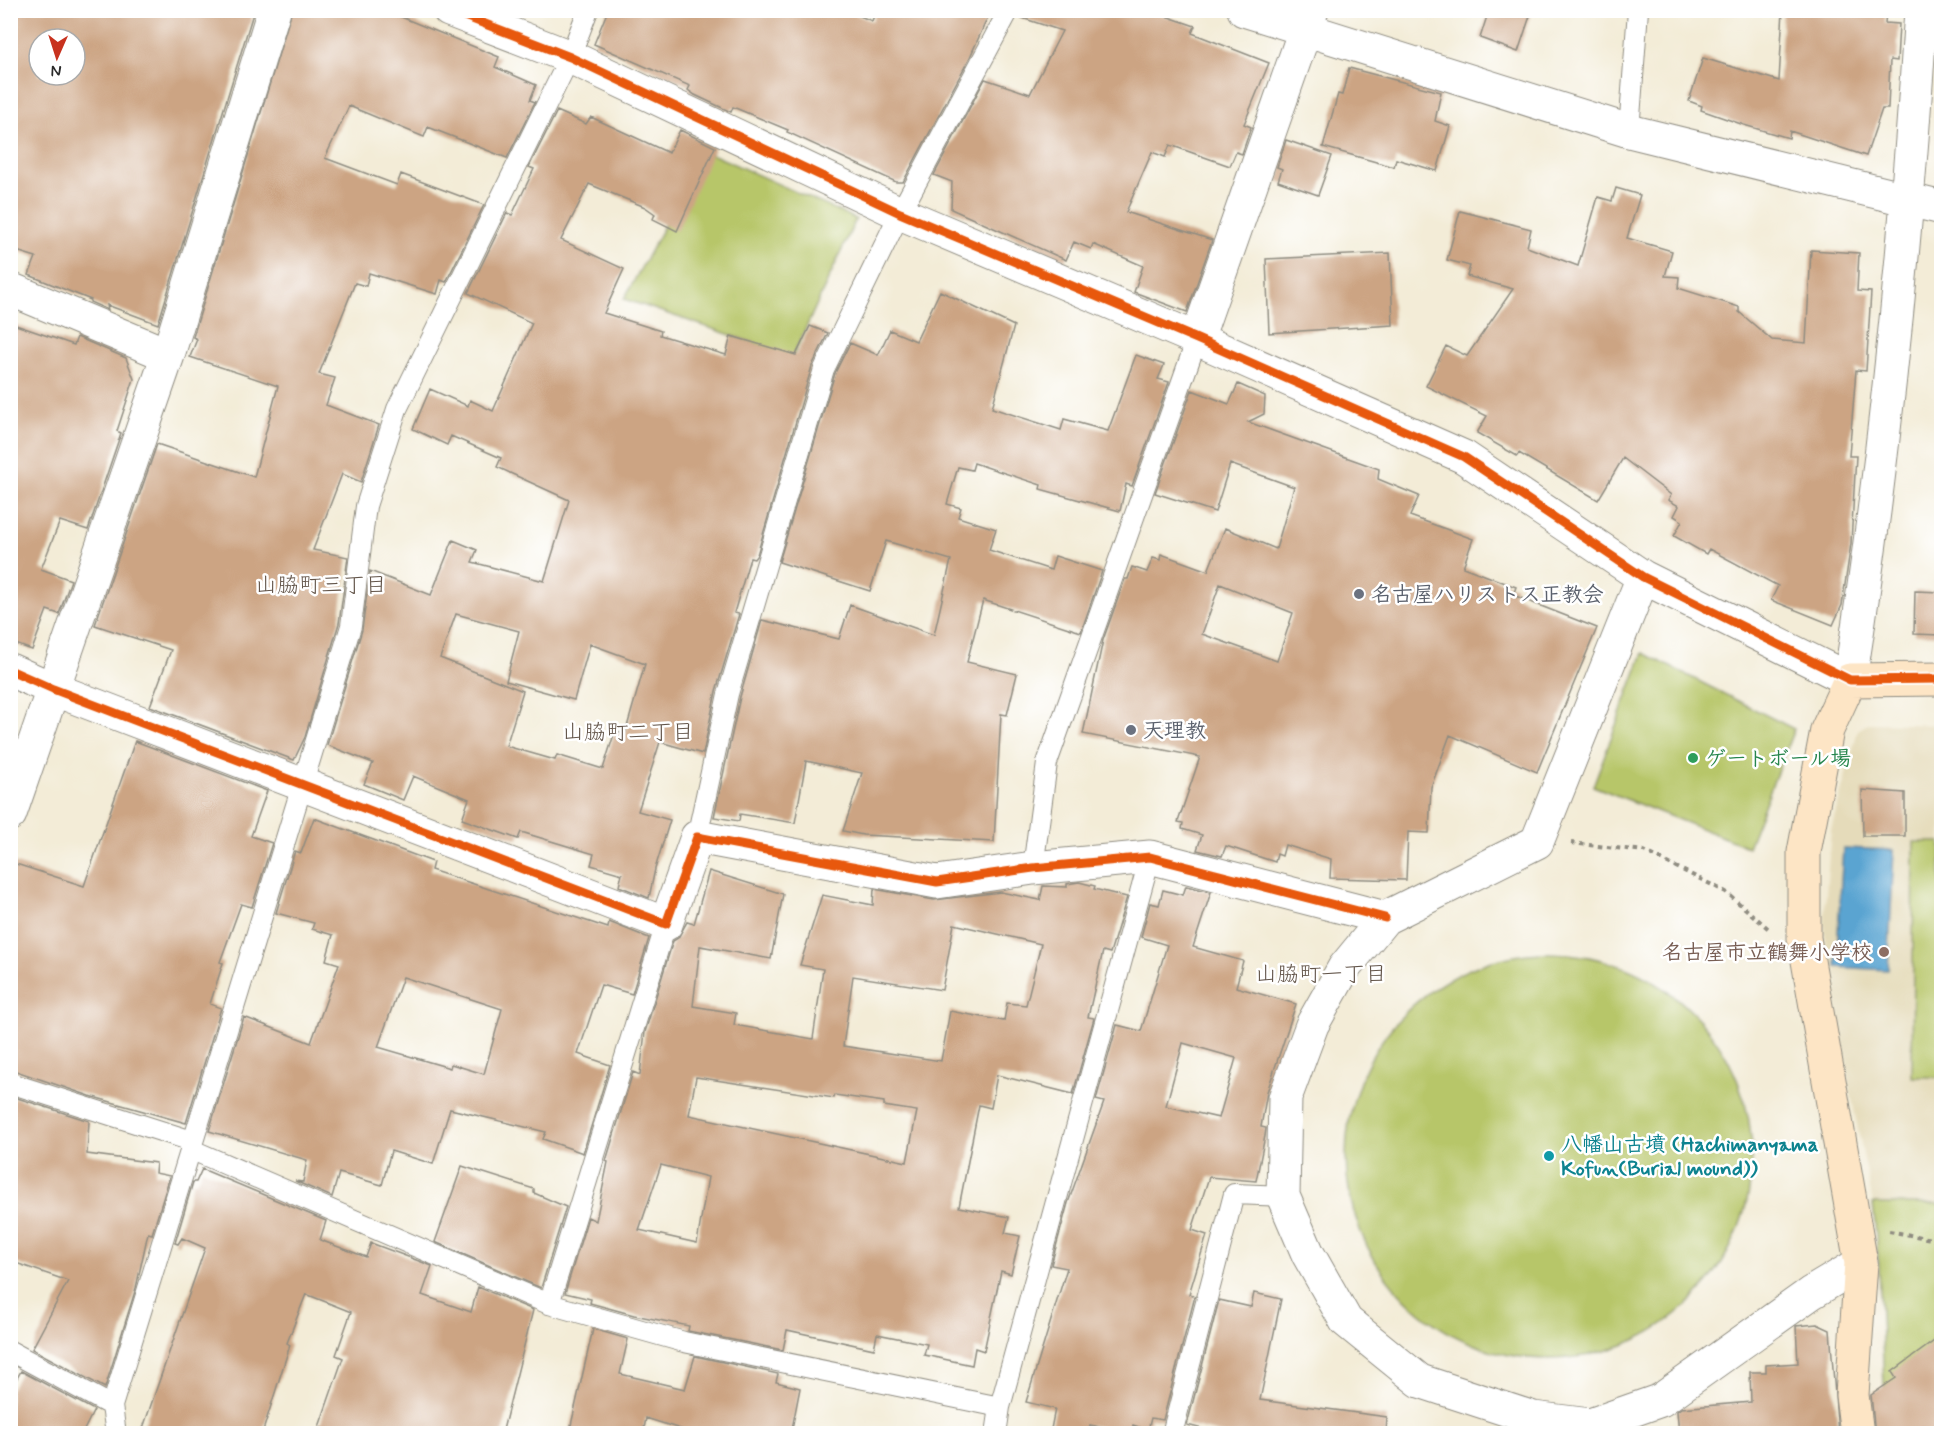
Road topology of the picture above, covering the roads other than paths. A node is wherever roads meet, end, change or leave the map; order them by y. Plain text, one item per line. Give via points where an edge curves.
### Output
1 (274, 10) edge
2 (449, 10) edge
3 (588, 10) edge
4 (1009, 10) edge
5 (1244, 10) edge
6 (1638, 10) edge
7 (1921, 10) edge
8 (1309, 20) edge
9 (570, 57) junction
10 (1629, 131) junction
11 (1909, 201) junction
12 (1941, 208) edge
13 (900, 213) junction
14 (10, 289) edge
15 (1197, 339) junction
16 (168, 355) junction
17 (1643, 578) junction
18 (10, 670) edge
19 (1941, 679) edge
20 (1850, 680) junction
21 (53, 689) junction
22 (302, 783) junction
23 (10, 814) edge
24 (697, 837) junction
25 (1150, 857) junction
26 (1033, 868) junction
27 (1385, 918) junction
28 (666, 924) junction
29 (10, 1083) edge
30 (191, 1145) junction
31 (1283, 1196) junction
32 (1861, 1263) junction
33 (549, 1304) junction
34 (10, 1351) edge
35 (112, 1406) junction
36 (1000, 1407) junction
37 (116, 1434) edge
38 (996, 1434) edge
39 (1172, 1434) edge
40 (1857, 1434) edge

1 - 16 street
2 - 9 street
3 - 9 lane
4 - 13 lane
5 - 8 street
6 - 10 lane
7 - 11 street
8 - 10 street
8 - 15 street
9 - 13 street
9 - 22 lane via 397,409 366,506 351,626
10 - 11 street
11 - 12 street
11 - 20 street via 1870,554
13 - 15 street
13 - 24 lane via 824,369 728,694
14 - 16 street
15 - 17 street via 1464,458
15 - 26 lane via 1047,763
16 - 21 street
17 - 20 street
17 - 27 street via 1537,842
18 - 21 street
19 - 20 street
20 - 32 street via 1827,730 1804,852 1804,938
21 - 22 street
21 - 23 street
22 - 28 street
22 - 30 lane
24 - 26 street via 937,882
24 - 28 street
25 - 26 street
25 - 27 street
25 - 36 lane
27 - 31 street via 1344,968 1312,1025 1288,1087
28 - 33 lane
29 - 30 lane
30 - 33 lane
30 - 35 lane
31 - 32 street via 1308,1254 1346,1321 1420,1381 1533,1418 1590,1425 1661,1400 1811,1293
31 - 39 lane via 1234,1194
32 - 40 street via 1852,1395
33 - 36 lane via 684,1342
34 - 35 lane
35 - 37 lane
36 - 38 lane

